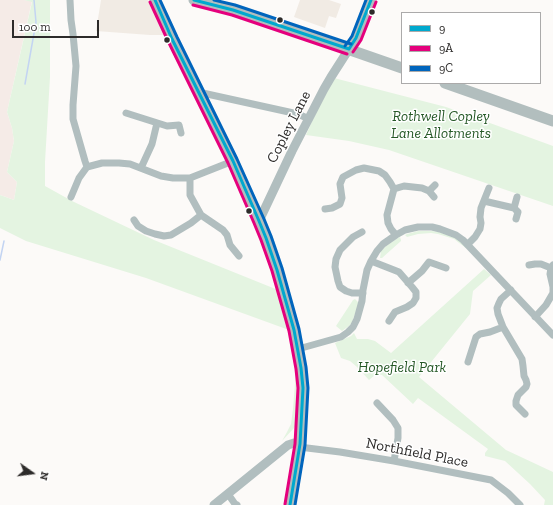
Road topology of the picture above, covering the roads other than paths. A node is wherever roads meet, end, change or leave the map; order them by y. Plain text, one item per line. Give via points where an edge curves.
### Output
1 (70, 0) edge
2 (155, 0) edge
3 (167, 0) edge
4 (194, 0) edge
5 (371, 0) edge
6 (161, 14) junction
7 (349, 49) junction
8 (401, 68) edge
9 (448, 84) edge
10 (198, 92) junction
11 (126, 113) dead end
12 (309, 119) junction
13 (553, 121) edge
14 (157, 123) junction
15 (181, 132) dead end
16 (233, 161) junction
17 (87, 167) junction
18 (141, 168) junction
19 (190, 178) junction
20 (435, 185) dead end
21 (489, 188) dead end
22 (394, 189) junction
23 (71, 197) dead end
24 (518, 197) dead end
25 (484, 201) junction
26 (514, 208) junction
27 (325, 209) dead end
28 (200, 214) junction
29 (519, 217) dead end
30 (134, 220) dead end
31 (259, 221) junction
32 (362, 232) dead end
33 (396, 234) junction
34 (468, 244) junction
35 (239, 256) dead end
36 (371, 261) junction
37 (529, 265) dead end
38 (552, 266) edge
39 (446, 268) dead end
40 (408, 283) junction
41 (511, 290) junction
42 (363, 294) junction
43 (535, 317) junction
44 (388, 320) dead end
45 (503, 327) junction
46 (553, 335) edge
47 (525, 348) dead end
48 (298, 349) junction
49 (518, 352) junction
50 (468, 362) dead end
51 (377, 403) dead end
52 (525, 414) dead end
53 (300, 445) junction
54 (394, 461) junction
55 (228, 494) junction
56 (214, 505) edge
57 (237, 505) edge
58 (290, 505) edge
59 (520, 505) edge

1 - 17 street via 76,66 73,119
2 - 6 main road
3 - 6 main road
4 - 7 main road via 233,10
5 - 7 street, Copley Lane
6 - 10 main road
7 - 8 main road
7 - 12 street, Copley Lane via 331,76
9 - 13 main road
10 - 12 street via 298,114
10 - 16 main road
11 - 14 street
12 - 31 street, Copley Lane
14 - 15 street via 167,126 178,125
14 - 18 street via 152,144
16 - 19 street
16 - 31 main road
17 - 18 street via 102,163 119,163
17 - 23 street
18 - 19 street via 161,176
19 - 28 street via 190,195
20 - 22 street via 431,194 422,188 404,186
21 - 25 street
22 - 27 street via 388,178 379,171 364,168 356,170 342,177 340,204
22 - 33 street via 387,215 388,223
24 - 26 street
25 - 26 street
25 - 34 street via 480,229
26 - 29 street
28 - 30 street via 191,223 164,236 146,231
28 - 35 street via 223,230
31 - 48 main road via 277,270
32 - 42 street via 351,235 340,250 335,268 340,287 352,293
33 - 34 street via 418,227 432,228 452,233
33 - 36 street via 377,251
34 - 41 street
36 - 40 street via 399,272
36 - 42 street
37 - 38 street
38 - 43 street via 550,274 553,293
39 - 40 street via 429,262
40 - 44 street via 416,292 416,298 413,303 395,312
41 - 43 street
41 - 45 street via 501,299 497,308
42 - 48 street via 358,319 348,332
43 - 46 street
45 - 49 street
45 - 50 street via 476,337
47 - 49 street
48 - 53 main road via 303,388
49 - 52 street via 527,384 518,395 516,406
51 - 54 street via 398,428
53 - 54 street, Northfield Place
53 - 55 street via 288,444
53 - 58 main road
54 - 59 street, Northfield Place via 491,480
55 - 56 street
55 - 57 street

